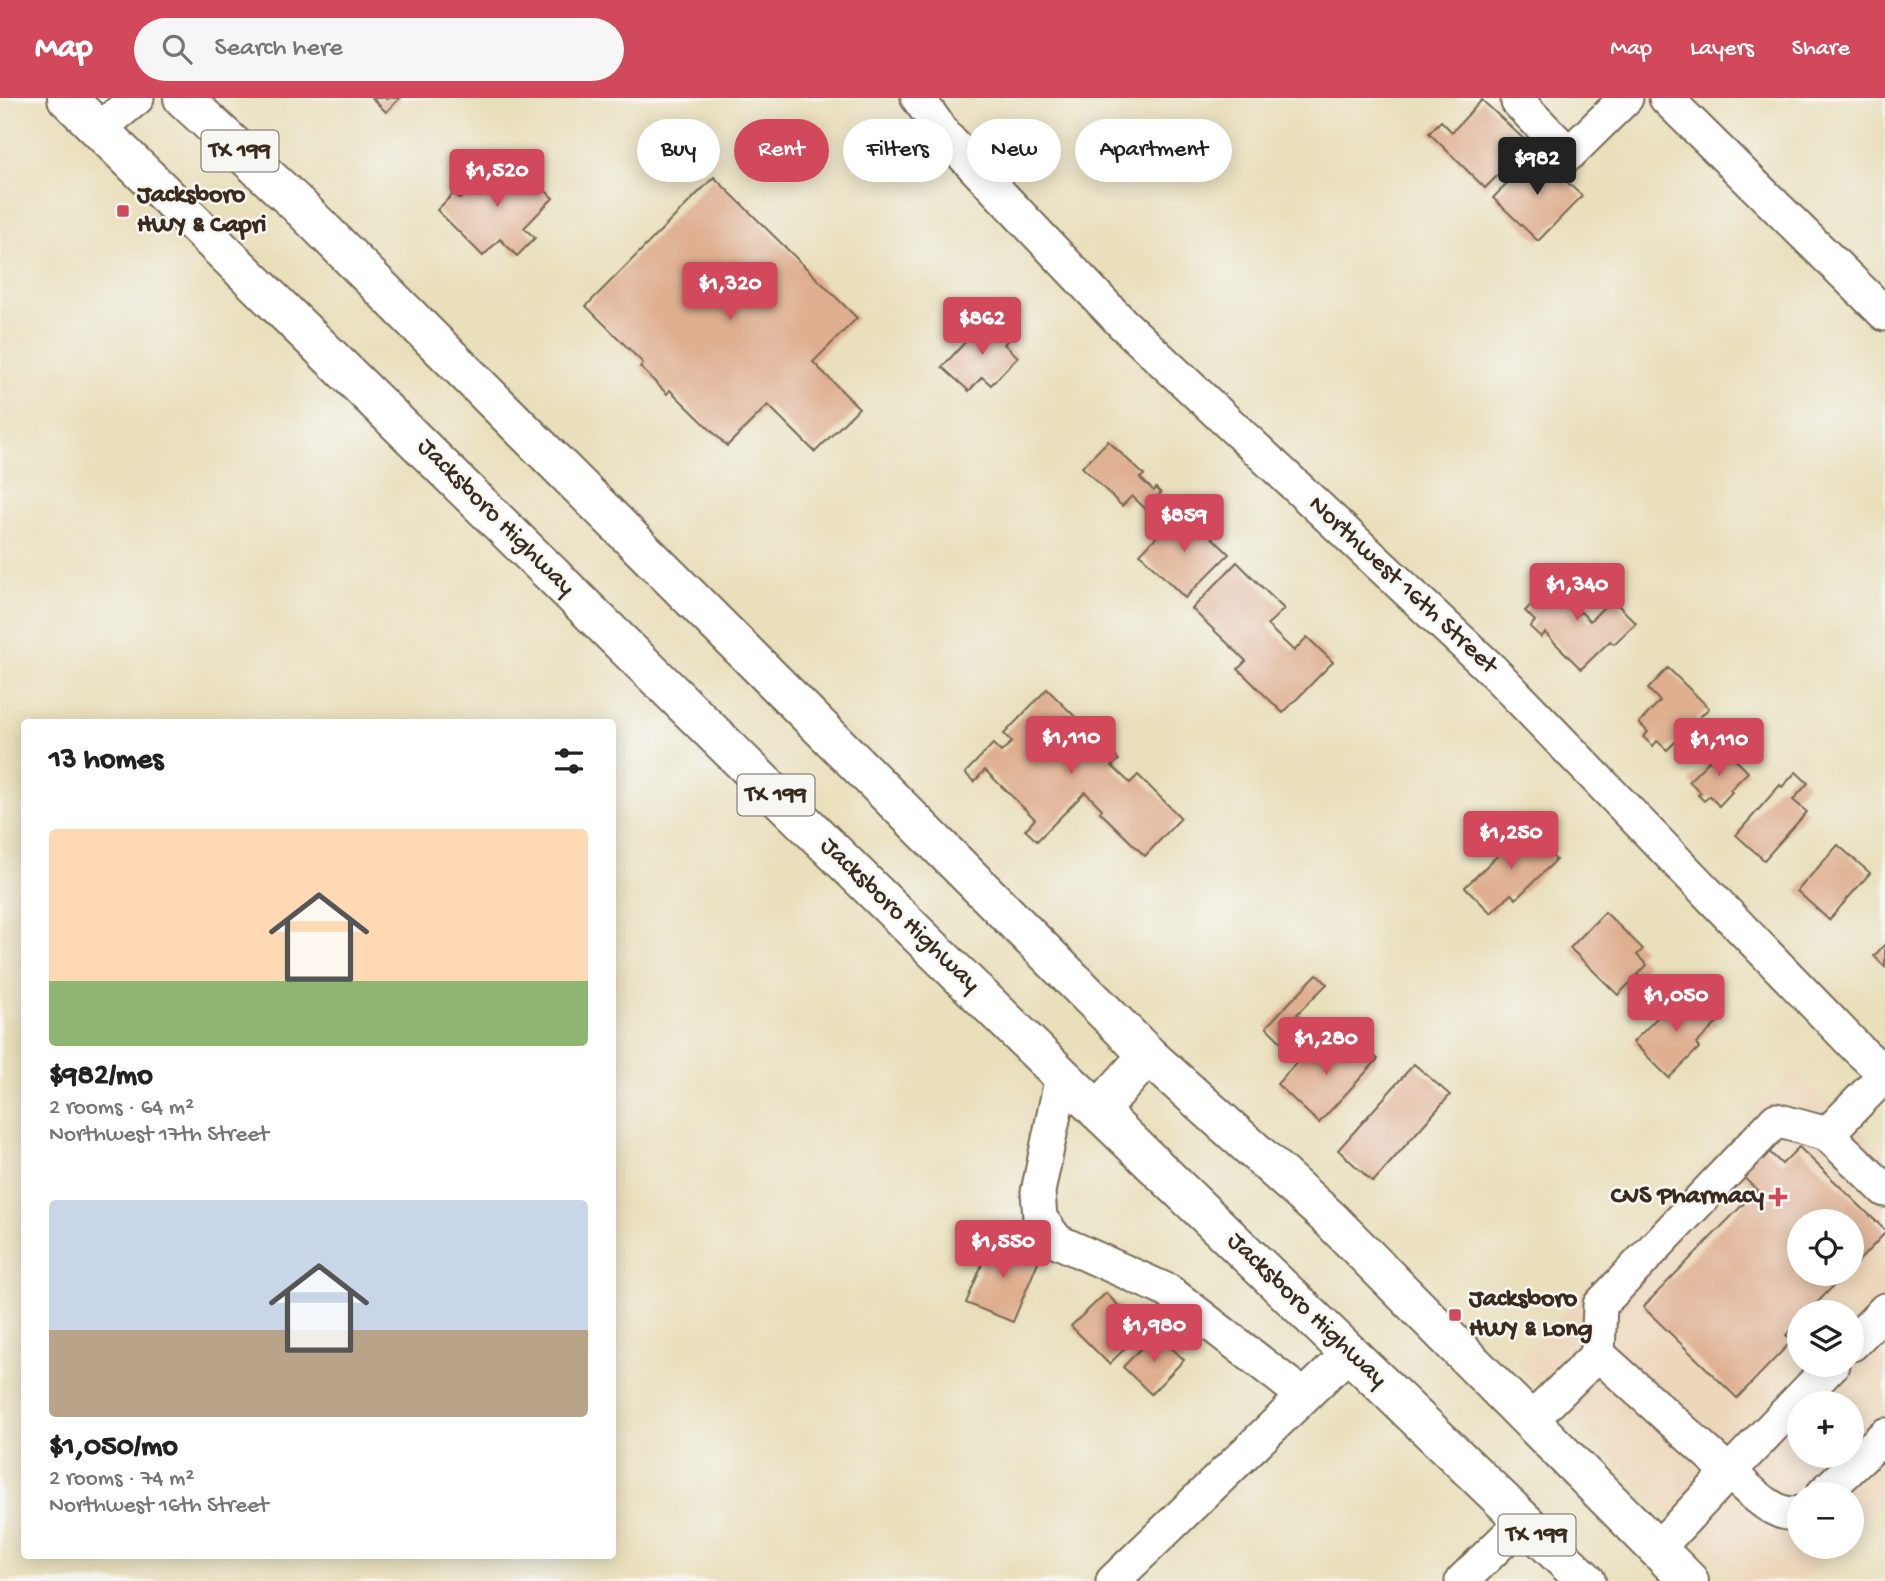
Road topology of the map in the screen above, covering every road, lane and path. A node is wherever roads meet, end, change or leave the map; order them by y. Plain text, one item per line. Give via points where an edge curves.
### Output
1 (67, 98) edge
2 (137, 98) edge
3 (183, 98) edge
4 (918, 98) edge
5 (1522, 98) edge
6 (1626, 98) edge
7 (1666, 98) edge
8 (99, 129) junction
9 (1885, 314) edge
10 (1148, 1055) junction
11 (1885, 1075) edge
12 (1062, 1076) junction
13 (1098, 1111) junction
14 (1827, 1133) junction
15 (1885, 1190) edge
16 (1885, 1310) edge
17 (1864, 1332) edge
18 (1349, 1353) junction
19 (1598, 1354) junction
20 (1820, 1377) edge
21 (1304, 1396) junction
22 (1530, 1421) junction
23 (1885, 1435) edge
24 (1729, 1472) junction
25 (1836, 1482) edge
26 (1787, 1514) edge
27 (1523, 1521) junction
28 (1657, 1549) junction
29 (1113, 1581) edge
30 (1462, 1581) edge
31 (1586, 1581) edge
32 (1689, 1581) edge

1 - 8 main road, Jacksboro Highway / TX 199
2 - 8 street
3 - 10 main road, TX 199 via 308,215
4 - 11 street, Northwest 16th Street via 946,137 1122,323 1491,669
5 - 6 street via 1518,102 1569,154
7 - 9 street
8 - 12 main road, Jacksboro Highway / TX 199
10 - 13 main road
10 - 22 main road, TX 199 via 1329,1218
11 - 14 street
12 - 13 main road, Jacksboro Highway / TX 199
12 - 21 street via 1038,1192 1040,1218 1056,1241 1168,1292
13 - 18 main road, Jacksboro Highway / TX 199
14 - 15 street
14 - 19 street via 1776,1120 1600,1305
16 - 17 street
18 - 21 street
18 - 27 main road, Jacksboro Highway / TX 199
19 - 22 street
19 - 24 street
20 - 24 street
21 - 29 street
22 - 28 main road, TX 199
23 - 25 street
24 - 26 street via 1778,1513
24 - 28 street
27 - 30 street
27 - 31 main road, Jacksboro Highway / TX 199
28 - 32 main road, TX 199

